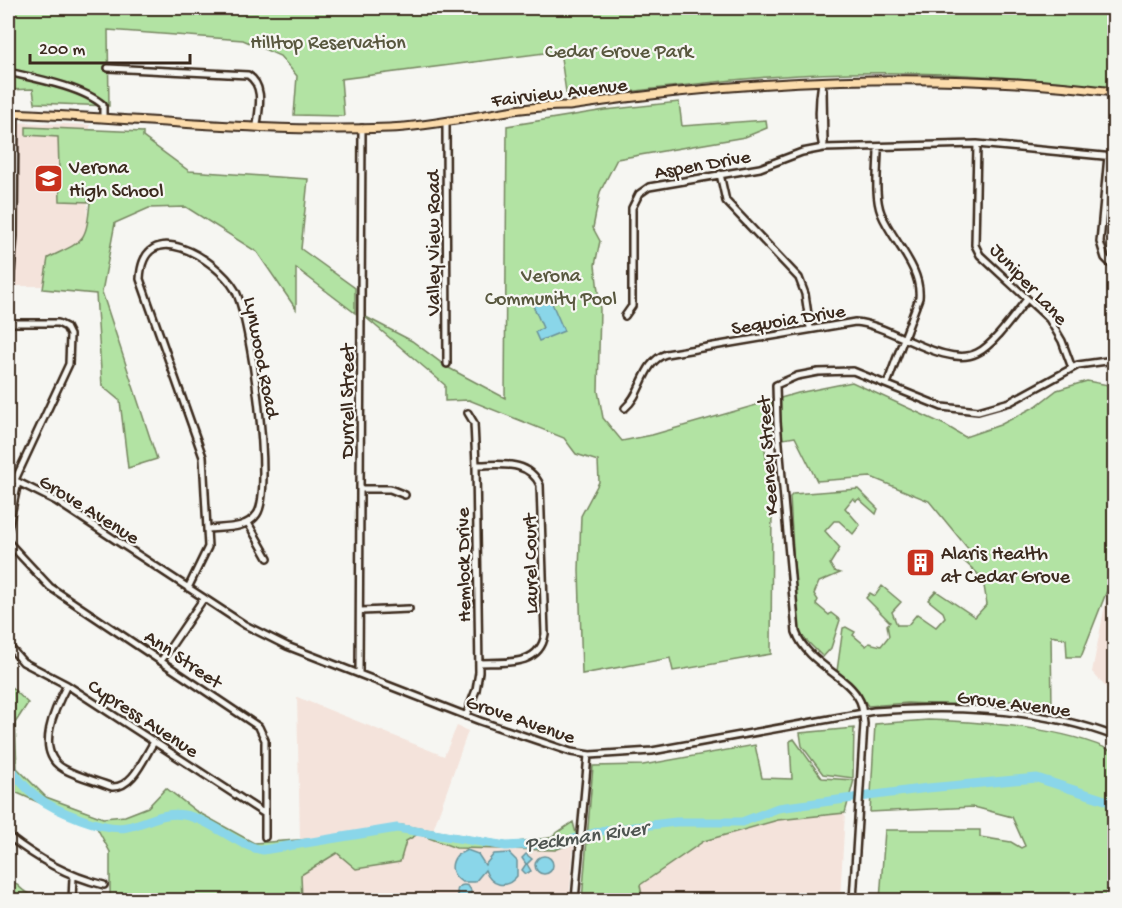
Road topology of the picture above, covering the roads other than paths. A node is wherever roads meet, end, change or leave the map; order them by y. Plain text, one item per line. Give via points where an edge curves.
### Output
1 (108, 68) dead end
2 (8, 72) edge
3 (822, 82) junction
4 (1114, 92) edge
5 (11, 113) edge
6 (103, 117) junction
7 (446, 123) junction
8 (258, 125) junction
9 (362, 128) junction
10 (977, 144) junction
11 (823, 148) junction
12 (878, 148) junction
13 (1111, 157) edge
14 (720, 174) junction
15 (1114, 267) edge
16 (1027, 299) junction
17 (8, 311) edge
18 (625, 316) dead end
19 (8, 323) edge
20 (810, 328) junction
21 (905, 337) junction
22 (1114, 360) edge
23 (447, 364) dead end
24 (1072, 368) junction
25 (887, 384) junction
26 (625, 408) dead end
27 (468, 413) dead end
28 (476, 465) junction
29 (8, 477) edge
30 (16, 481) junction
31 (360, 489) junction
32 (405, 495) dead end
33 (248, 523) junction
34 (207, 528) junction
35 (8, 529) edge
36 (8, 542) edge
37 (268, 558) dead end
38 (188, 588) junction
39 (204, 598) junction
40 (409, 609) dead end
41 (361, 611) junction
42 (8, 645) edge
43 (162, 661) junction
44 (479, 663) junction
45 (359, 674) junction
46 (68, 685) junction
47 (862, 713) junction
48 (466, 716) junction
49 (1114, 736) edge
50 (154, 742) junction
51 (588, 755) junction
52 (265, 813) junction
53 (8, 836) edge
54 (265, 837) dead end
55 (73, 877) junction
56 (104, 885) dead end
57 (72, 900) edge
58 (575, 900) edge
59 (853, 900) edge

1 - 8 street via 248,75 260,91
2 - 6 street via 38,78 92,98 103,105
3 - 4 main road, Fairview Avenue via 960,80
3 - 7 main road, Fairview Avenue via 548,106
3 - 11 street
5 - 6 main road, Fairview Avenue
5 - 17 street via 14,236
6 - 8 main road, Fairview Avenue
7 - 9 main road, Fairview Avenue
7 - 23 street, Valley View Road
8 - 9 main road, Fairview Avenue
9 - 31 street, Durrell Street
10 - 12 street, Aspen Drive
10 - 13 street, Aspen Drive
10 - 16 street, Juniper Lane via 975,245 980,255
11 - 12 street, Aspen Drive
11 - 14 street, Aspen Drive via 760,168
12 - 21 street via 880,210 919,286 919,298
13 - 15 street via 1100,242 1105,258
14 - 18 street, Aspen Drive via 649,187 636,197 632,208 632,306
14 - 20 street via 730,206 799,278
16 - 21 street, Sequoia Drive via 978,353 956,357
16 - 24 street, Juniper Lane via 1056,329
19 - 30 street via 58,323 70,335 69,364
20 - 21 street, Sequoia Drive via 859,322
20 - 26 street, Sequoia Drive via 660,356 650,365 634,400
21 - 25 street
22 - 24 street, Keeney Street via 1087,362
24 - 25 street, Keeney Street via 1010,402 978,411 942,406
25 - 47 street, Keeney Street via 853,370 808,374 776,385 796,632 808,654 856,696
27 - 28 street, Hemlock Drive via 474,423
28 - 44 street, Hemlock Drive
28 - 44 street, Laurel Court via 522,467 540,485 545,622 543,643 530,658
29 - 30 street, Grove Avenue
30 - 35 street
30 - 38 street, Grove Avenue via 56,501
31 - 32 street via 390,489
31 - 41 street, Durrell Street
33 - 34 street
33 - 34 street, Lynwood Road via 263,500 261,423 240,303 221,273 186,248 167,245 146,257 140,284 203,458
33 - 37 street
34 - 38 street, Lynwood Road via 205,556
36 - 43 street, Ann Street via 50,587
38 - 39 street, Grove Avenue
39 - 43 street
39 - 45 street, Grove Avenue via 244,625 286,646
40 - 41 street
41 - 45 street, Durrell Street
42 - 46 street, Cypress Avenue via 23,662
43 - 52 street, Ann Street via 261,730 265,740
44 - 48 street, Hemlock Drive via 476,690
45 - 48 street, Grove Avenue
46 - 50 street, Cypress Avenue
46 - 50 street via 50,725 51,752 64,769 120,787 129,781
47 - 49 street, Grove Avenue via 926,708 999,712 1057,721
47 - 51 street, Grove Avenue via 652,751
47 - 59 street
48 - 51 street, Grove Avenue via 549,746
50 - 52 street, Cypress Avenue
51 - 58 street
52 - 54 street, Ann Street
53 - 55 street via 36,858
55 - 56 street
55 - 57 street

